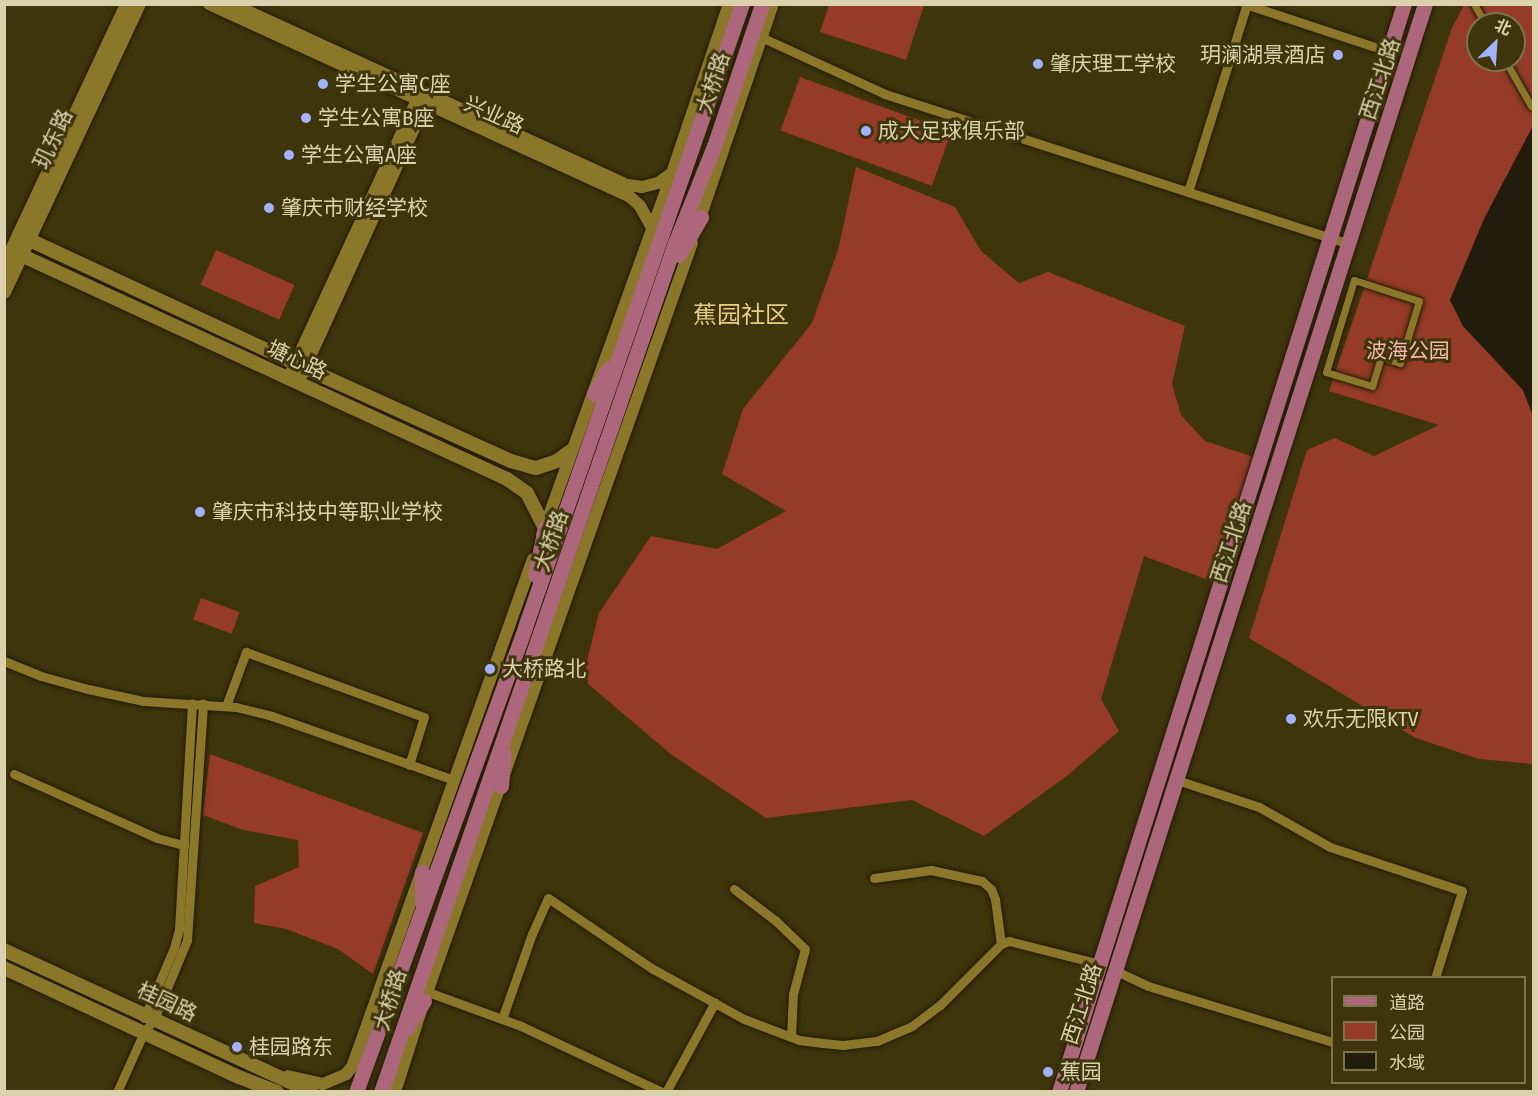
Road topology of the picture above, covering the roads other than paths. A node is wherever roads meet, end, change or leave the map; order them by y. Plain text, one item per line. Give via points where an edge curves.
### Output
1 (127, 4) edge
2 (139, 4) edge
3 (209, 4) edge
4 (232, 4) edge
5 (729, 4) edge
6 (741, 4) edge
7 (762, 4) edge
8 (773, 4) edge
9 (1399, 4) edge
10 (1404, 4) edge
11 (1425, 4) edge
12 (1436, 4) edge
13 (1246, 5) edge
14 (1399, 23) junction
15 (1418, 29) junction
16 (760, 37) junction
17 (1390, 52) junction
18 (1512, 72) edge
19 (422, 98) junction
20 (1532, 106) dead end
21 (672, 173) junction
22 (1188, 192) junction
23 (701, 217) junction
24 (653, 229) junction
25 (25, 237) junction
26 (1330, 238) junction
27 (1349, 244) junction
28 (17, 253) junction
29 (4, 267) edge
30 (4, 292) edge
31 (1419, 301) joint
32 (652, 315) junction
33 (628, 335) junction
34 (300, 366) junction
35 (293, 381) junction
36 (594, 394) junction
37 (572, 451) junction
38 (545, 528) junction
39 (525, 627) junction
40 (4, 662) edge
41 (192, 703) junction
42 (203, 704) junction
43 (1183, 704) junction
44 (226, 706) junction
45 (1199, 709) junction
46 (506, 731) junction
47 (409, 765) junction
48 (14, 774) dead end
49 (454, 780) junction
50 (1177, 780) junction
51 (501, 786) junction
52 (184, 845) junction
53 (422, 872) junction
54 (874, 878) dead end
55 (734, 889) dead end
56 (422, 914) junction
57 (1000, 944) junction
58 (4, 950) edge
59 (1099, 964) junction
60 (4, 968) edge
61 (1114, 970) junction
62 (1436, 976) edge
63 (426, 996) junction
64 (715, 1002) junction
65 (149, 1016) junction
66 (502, 1019) junction
67 (144, 1032) junction
68 (791, 1037) junction
69 (401, 1039) junction
70 (1331, 1042) edge
71 (267, 1071) junction
72 (117, 1092) edge
73 (277, 1092) edge
74 (312, 1092) edge
75 (356, 1092) edge
76 (381, 1092) edge
77 (395, 1092) edge
78 (664, 1092) edge
79 (1059, 1092) edge
80 (1076, 1092) edge

1 - 25 main road, 玑东路
2 - 25 main road, 玑东路
3 - 19 street, 兴业路
4 - 19 street, 兴业路
5 - 21 street
6 - 33 main road, 大桥路
7 - 32 main road, 大桥路
8 - 16 street
9 - 14 main road
10 - 14 main road, 西江北路
11 - 15 main road, 西江北路
12 - 15 main road
13 - 17 street
13 - 22 street
14 - 15 main road
14 - 17 main road, 西江北路
15 - 27 main road, 西江北路
16 - 22 street via 885,94
16 - 23 street
17 - 26 main road, 西江北路
18 - 20 street
19 - 21 street, 兴业路 via 628,185 658,183
19 - 24 street, 兴业路 via 629,196 640,206
19 - 34 street
21 - 24 street
22 - 26 street
23 - 32 main road
23 - 51 street
24 - 36 street
25 - 28 main road, 玑东路
25 - 34 main road, 塘心路
26 - 27 street
26 - 43 main road, 西江北路
27 - 45 main road, 西江北路
28 - 29 main road, 玑东路
28 - 30 main road, 玑东路
28 - 35 main road, 塘心路
31 - 31 street via 1400,363 1380,357 1371,386 1326,372 1354,280
32 - 46 main road, 大桥路
33 - 36 main road
33 - 39 main road, 大桥路
34 - 35 street
34 - 37 main road, 塘心路 via 526,466 536,468
35 - 38 main road, 塘心路 via 507,479 527,493
36 - 37 street
37 - 38 street
38 - 39 main road
38 - 49 street
39 - 56 main road, 大桥路
40 - 41 street via 87,689 143,700
41 - 42 street
41 - 52 street
42 - 44 street
42 - 65 street via 189,928 183,951
43 - 45 main road
43 - 59 main road, 西江北路
44 - 47 street via 272,716
44 - 47 street via 246,652 424,717
45 - 50 main road, 西江北路
46 - 51 main road
46 - 69 main road, 大桥路 via 410,1002
47 - 49 street
48 - 52 street via 157,838
49 - 53 street
50 - 61 main road, 西江北路
50 - 62 street via 1259,807 1330,847 1462,891
51 - 63 street
52 - 65 street via 177,938
53 - 56 main road
53 - 71 street via 352,1067 346,1074 323,1084
54 - 57 street via 931,870 982,881 995,899
55 - 68 street via 805,949 793,994
56 - 75 main road, 大桥路
57 - 59 street via 1009,941
57 - 68 street via 940,1005 912,1026 877,1041 843,1045
58 - 65 main road, 桂园路
59 - 79 main road, 西江北路
60 - 67 main road, 桂园路
61 - 70 street via 1148,986
61 - 80 main road, 西江北路
63 - 66 street
63 - 69 main road
63 - 77 street
64 - 66 street via 653,969 548,898
64 - 68 street via 766,1029
64 - 78 street
65 - 67 street
65 - 71 main road, 桂园路
66 - 78 street
67 - 72 street
67 - 73 main road, 桂园路
69 - 76 main road, 大桥路
71 - 74 main road, 桂园路

